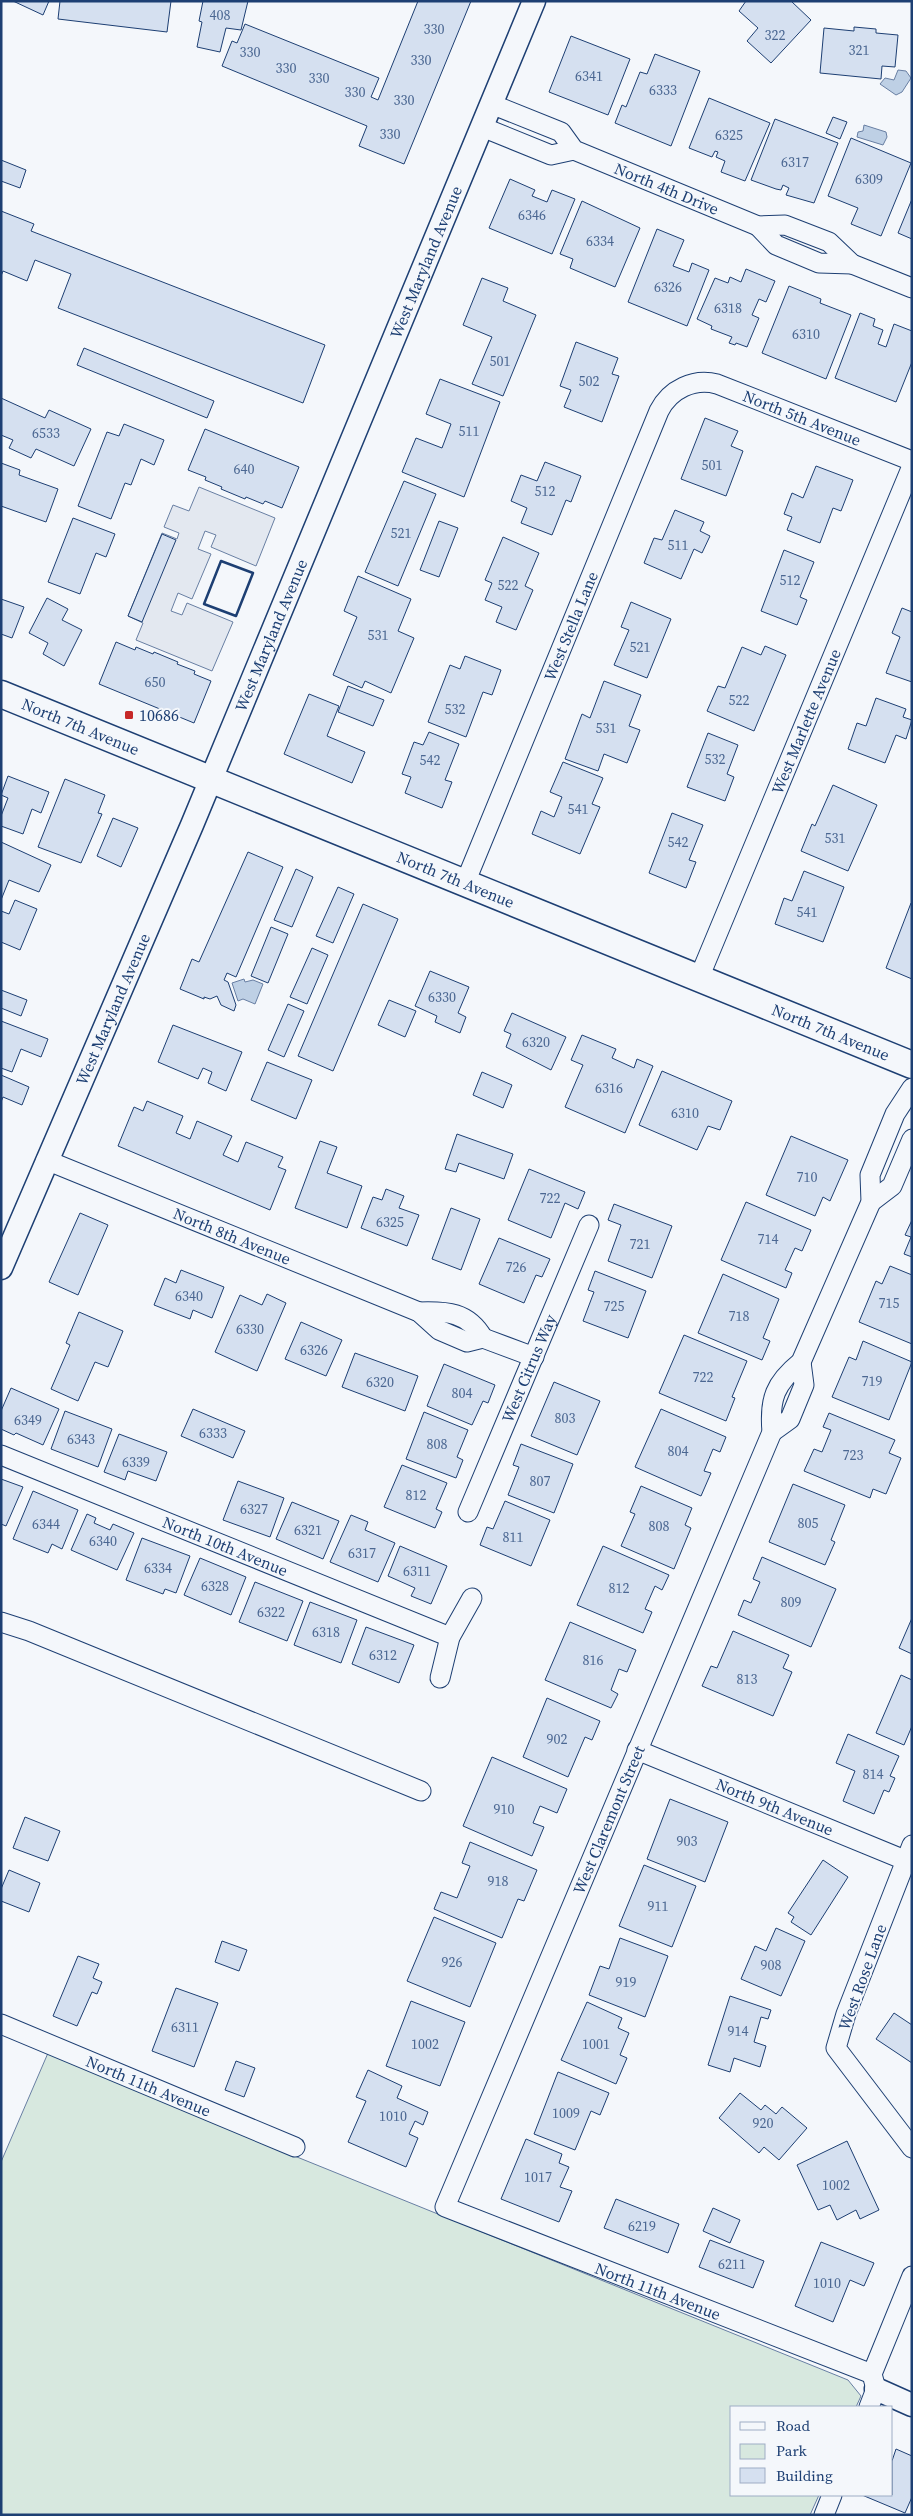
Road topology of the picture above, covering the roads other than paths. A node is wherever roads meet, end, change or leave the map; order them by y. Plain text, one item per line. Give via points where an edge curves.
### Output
1 (534, 1) edge
2 (492, 104) junction
3 (482, 127) junction
4 (574, 150) junction
5 (912, 288) edge
6 (692, 384) joint
7 (912, 461) edge
8 (912, 466) edge
9 (1, 694) edge
10 (211, 779) junction
11 (465, 883) junction
12 (699, 978) junction
13 (912, 1065) edge
14 (912, 1088) edge
15 (912, 1139) edge
16 (46, 1160) junction
17 (876, 1160) junction
18 (899, 1169) junction
19 (871, 1202) junction
20 (589, 1225) dead end
21 (1, 1268) edge
22 (534, 1357) junction
23 (1, 1455) edge
24 (468, 1512) dead end
25 (472, 1598) dead end
26 (1, 1622) edge
27 (450, 1636) junction
28 (440, 1678) dead end
29 (637, 1750) junction
30 (421, 1791) dead end
31 (910, 1856) edge
32 (1, 2024) edge
33 (295, 2147) dead end
34 (912, 2148) edge
35 (445, 2207) joint
36 (912, 2276) edge
37 (872, 2390) edge
38 (912, 2405) edge
39 (832, 2496) edge
40 (824, 2515) edge

1 - 2 street, West Maryland Avenue
2 - 3 street, West Maryland Avenue
2 - 4 street, North 4th Drive via 561,132
3 - 4 street via 551,155
3 - 10 street, West Maryland Avenue
4 - 5 street, North 4th Drive via 758,226 785,225 829,242 852,264
6 - 7 street, North 5th Avenue via 722,385
6 - 11 street, West Stella Lane via 673,393 659,411
8 - 12 street, West Marlette Avenue
9 - 10 main road, North 7th Avenue
10 - 11 main road, North 7th Avenue
10 - 16 street, West Maryland Avenue
11 - 12 main road, North 7th Avenue
12 - 13 main road, North 7th Avenue
14 - 17 street, West Claremont Street via 895,1114
15 - 18 street, West Claremont Street
16 - 21 street, West Maryland Avenue
16 - 22 street, North 8th Avenue via 419,1312 447,1311 475,1324 483,1338
17 - 18 street
17 - 19 street, West Claremont Street via 870,1175
18 - 19 street, West Claremont Street via 892,1186
19 - 29 street, West Claremont Street via 801,1362 783,1376 770,1408 772,1432
20 - 22 street, West Citrus Way
22 - 24 street, West Citrus Way
23 - 27 street, North 10th Avenue
25 - 27 street
26 - 30 street
27 - 28 street
29 - 31 street, North 9th Avenue
29 - 35 street, West Claremont Street
31 - 34 street, West Rose Lane via 846,2014 836,2048
32 - 33 street, North 11th Avenue
35 - 37 street, North 11th Avenue
36 - 37 street
37 - 38 street, North 11th Avenue
39 - 40 street

